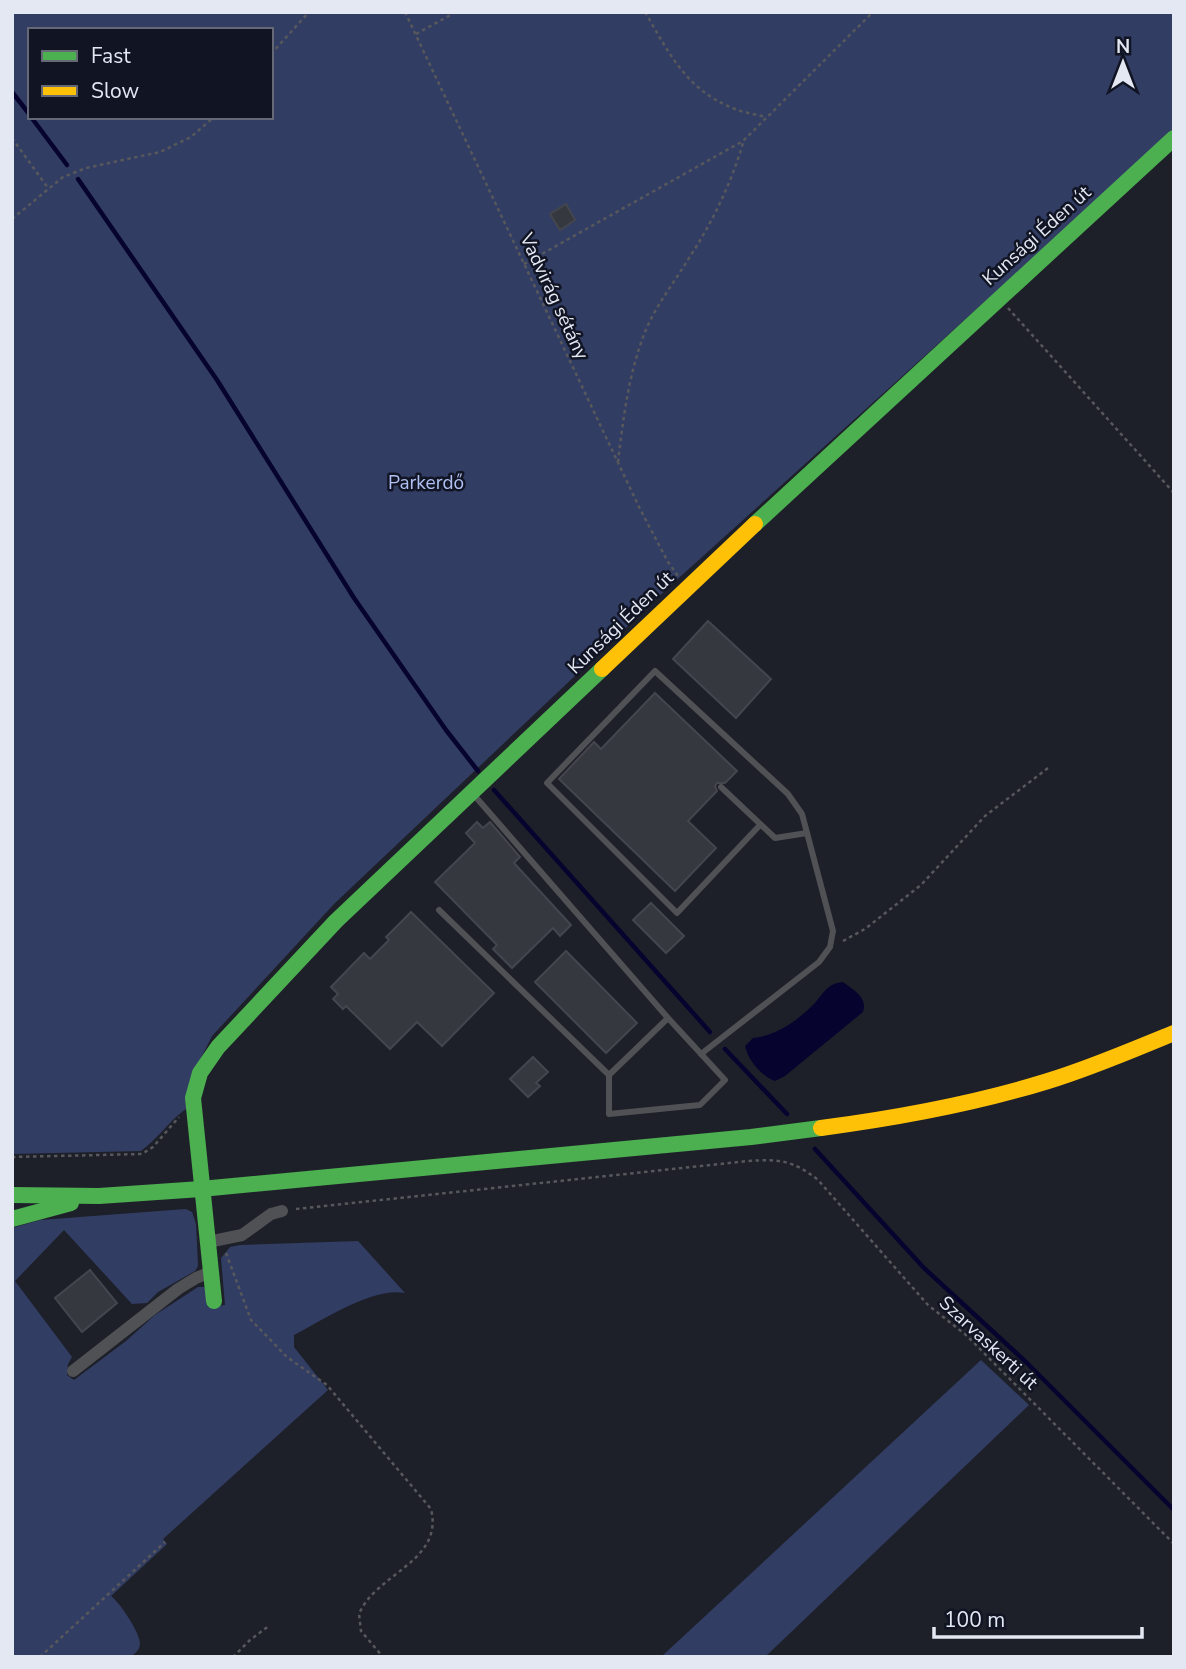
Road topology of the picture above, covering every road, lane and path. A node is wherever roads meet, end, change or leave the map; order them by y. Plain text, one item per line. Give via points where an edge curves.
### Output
1 (309, 12) edge
2 (405, 12) edge
3 (456, 12) edge
4 (645, 12) edge
5 (873, 12) edge
6 (416, 34) junction
7 (273, 52) edge
8 (767, 117) junction
9 (212, 119) edge
10 (12, 138) edge
11 (1174, 138) edge
12 (743, 141) junction
13 (48, 188) junction
14 (12, 219) edge
15 (524, 264) junction
16 (998, 298) junction
17 (618, 462) junction
18 (1174, 493) edge
19 (686, 588) junction
20 (1048, 768) dead end
21 (721, 788) dead end
22 (473, 793) junction
23 (760, 825) junction
24 (807, 833) junction
25 (439, 910) dead end
26 (830, 947) junction
27 (668, 1018) junction
28 (1174, 1033) edge
29 (701, 1054) junction
30 (609, 1075) junction
31 (194, 1110) junction
32 (12, 1157) edge
33 (201, 1189) junction
34 (12, 1195) edge
35 (99, 1196) junction
36 (282, 1211) joint
37 (12, 1220) edge
38 (214, 1241) junction
39 (211, 1272) junction
40 (214, 1301) dead end
41 (73, 1371) dead end
42 (165, 1542) dead end
43 (1174, 1544) edge
44 (270, 1625) dead end
45 (40, 1657) edge
46 (233, 1657) edge
47 (383, 1657) edge

1 - 7 path
2 - 6 path, Vadvirág sétány
3 - 6 path
4 - 8 path via 681,72 700,89 729,107
5 - 8 path
6 - 15 path, Vadvirág sétány
8 - 12 path
9 - 13 path via 191,137 160,152 86,168
10 - 13 path
11 - 16 street, Kunsági Éden út
12 - 15 path
12 - 17 path via 722,198 645,332 628,396
13 - 14 path
15 - 17 path, Vadvirág sétány
16 - 18 path
16 - 19 street, Kunsági Éden út
17 - 19 path, Vadvirág sétány
19 - 22 street, Kunsági Éden út
20 - 26 path via 985,816 921,885 865,929
21 - 23 lane
22 - 27 lane
22 - 31 street, Kunsági Éden út via 336,921 218,1047 195,1085
23 - 24 lane via 775,838
23 - 24 lane via 677,913 547,783 655,671 788,794 802,814
24 - 26 lane via 833,931
25 - 30 lane
26 - 29 lane via 819,962
27 - 29 lane
27 - 30 lane
28 - 33 street via 1048,1082 880,1120 751,1137
29 - 30 lane via 726,1080 700,1105 609,1114
31 - 32 path via 181,1115 142,1154
31 - 33 street, Kunsági Éden út
33 - 35 street
33 - 38 street, Kunsági Éden út
34 - 35 street
35 - 37 street
36 - 38 street via 242,1234
36 - 43 path, Szarvaskerti út via 748,1161 788,1161 818,1180 928,1305 967,1335
38 - 39 street, Kunsági Éden út
38 - 47 path via 251,1320 287,1357 327,1385 431,1510 434,1522 428,1545 373,1595 359,1614 361,1631
39 - 40 street, Kunsági Éden út
39 - 41 street via 178,1289
42 - 45 path
44 - 46 path

